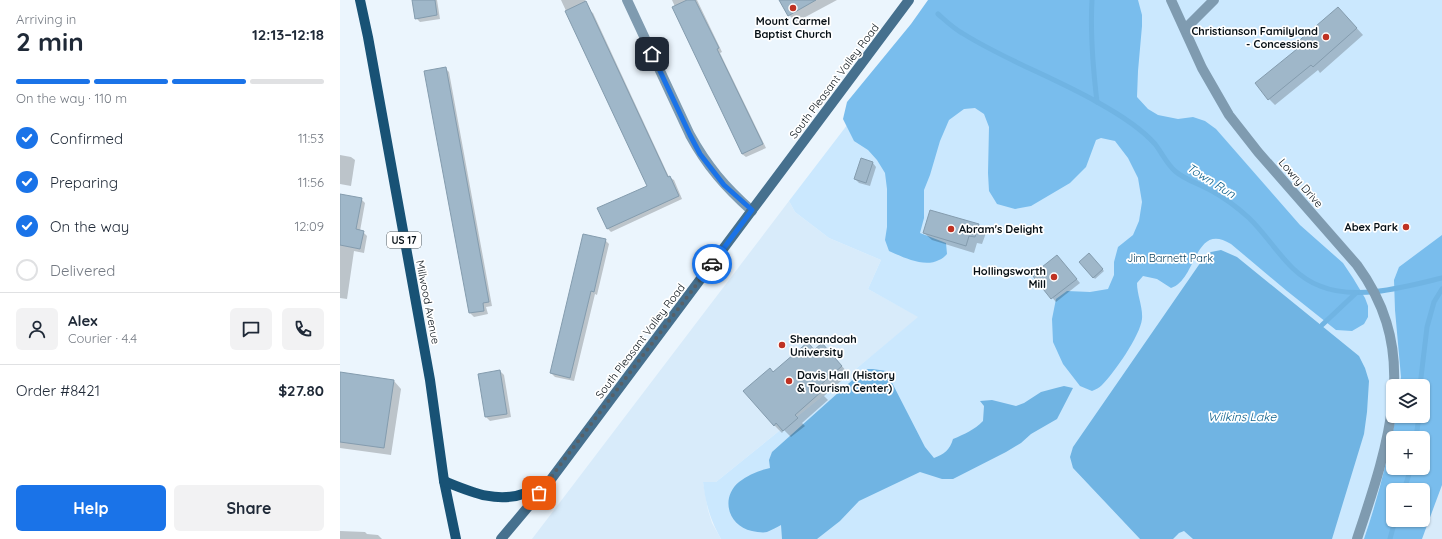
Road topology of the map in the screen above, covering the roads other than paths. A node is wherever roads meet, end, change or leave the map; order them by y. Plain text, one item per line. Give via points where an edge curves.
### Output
1 (360, 0) edge
2 (627, 0) edge
3 (909, 0) edge
4 (1171, 0) edge
5 (1214, 0) edge
6 (1186, 30) junction
7 (752, 210) junction
8 (1394, 379) edge
9 (1390, 423) edge
10 (444, 481) junction
11 (549, 482) junction
12 (456, 539) edge
13 (501, 539) edge
14 (1357, 539) edge

1 - 10 main road, Millwood Avenue / US 17 via 428,368
2 - 7 street via 700,154 724,185
3 - 7 main road, South Pleasant Valley Road
4 - 6 street, Lowry Drive
5 - 6 street
6 - 8 street, Lowry Drive via 1202,68 1229,115 1366,277 1385,316 1390,333 1394,354
7 - 11 main road, South Pleasant Valley Road
9 - 14 street
10 - 11 main road via 478,494 506,498 528,493
10 - 12 main road, Millwood Avenue / US 17
11 - 13 main road, South Pleasant Valley Road

